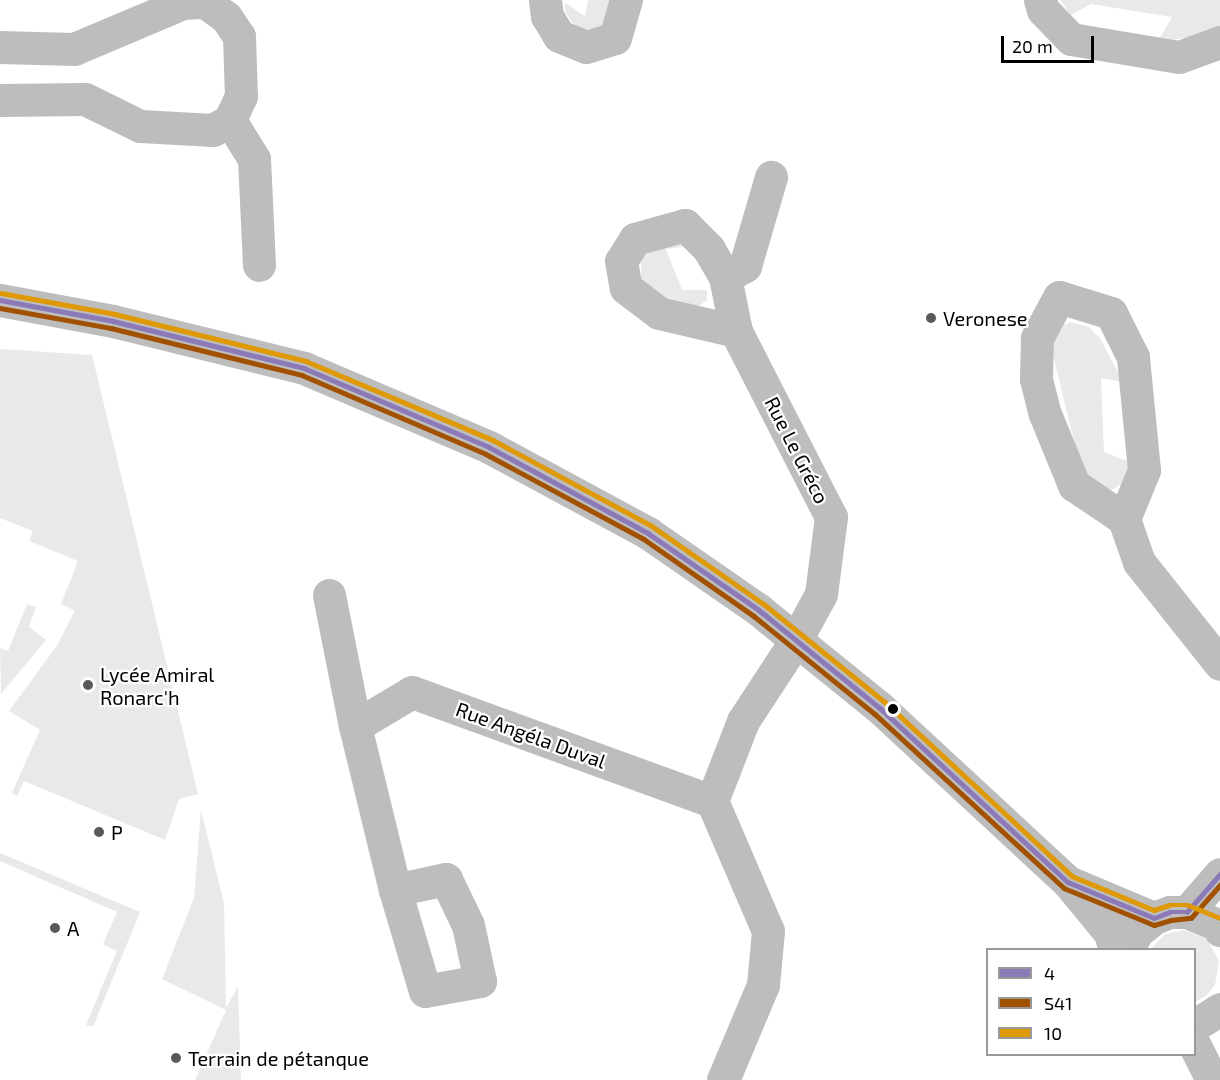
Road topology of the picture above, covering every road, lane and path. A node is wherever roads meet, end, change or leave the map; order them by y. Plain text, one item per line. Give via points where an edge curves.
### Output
1 (546, 0) edge
2 (626, 0) edge
3 (1041, 0) edge
4 (1220, 42) edge
5 (0, 47) edge
6 (0, 100) edge
7 (230, 120) junction
8 (771, 177) dead end
9 (259, 265) dead end
10 (725, 277) junction
11 (0, 300) edge
12 (736, 331) junction
13 (1124, 519) junction
14 (329, 595) dead end
15 (796, 640) junction
16 (1220, 664) edge
17 (355, 726) junction
18 (712, 801) junction
19 (1220, 874) edge
20 (1068, 882) junction
21 (395, 890) dead end
22 (1187, 912) junction
23 (1154, 918) junction
24 (1220, 930) edge
25 (1114, 948) edge
26 (1128, 948) edge
27 (1220, 1009) edge
28 (1196, 1022) edge
29 (1196, 1048) edge
30 (723, 1080) edge
31 (1212, 1080) edge

1 - 2 street via 547,16 559,36 586,47 615,38
3 - 4 street via 1043,10 1071,39 1179,57
5 - 7 street via 74,48 183,3 205,2 226,17 239,36 241,96
6 - 7 street via 85,99 140,126 213,130
7 - 9 street via 254,159
8 - 10 street via 745,266
10 - 12 street, Rue Le Gréco
10 - 12 street, Rue Le Gréco via 709,249 685,225 635,239 621,261 626,288 659,313
11 - 15 street via 113,321 304,368 489,447 648,533
12 - 15 street, Rue Le Gréco via 831,517 821,594
13 - 13 street via 1144,470 1133,357 1111,313 1059,297 1037,338 1036,379 1045,414 1074,485
13 - 16 street via 1139,562
14 - 17 street
15 - 18 street, Rue Le Gréco via 743,721
15 - 20 street via 880,708
17 - 18 street, Rue Angéla Duval via 412,692
17 - 21 street
18 - 30 street via 768,931 763,985
19 - 22 street
20 - 23 street
20 - 25 street via 1110,933
22 - 23 street via 1170,912
22 - 24 street
23 - 26 street via 1137,932
27 - 28 street
29 - 31 street

